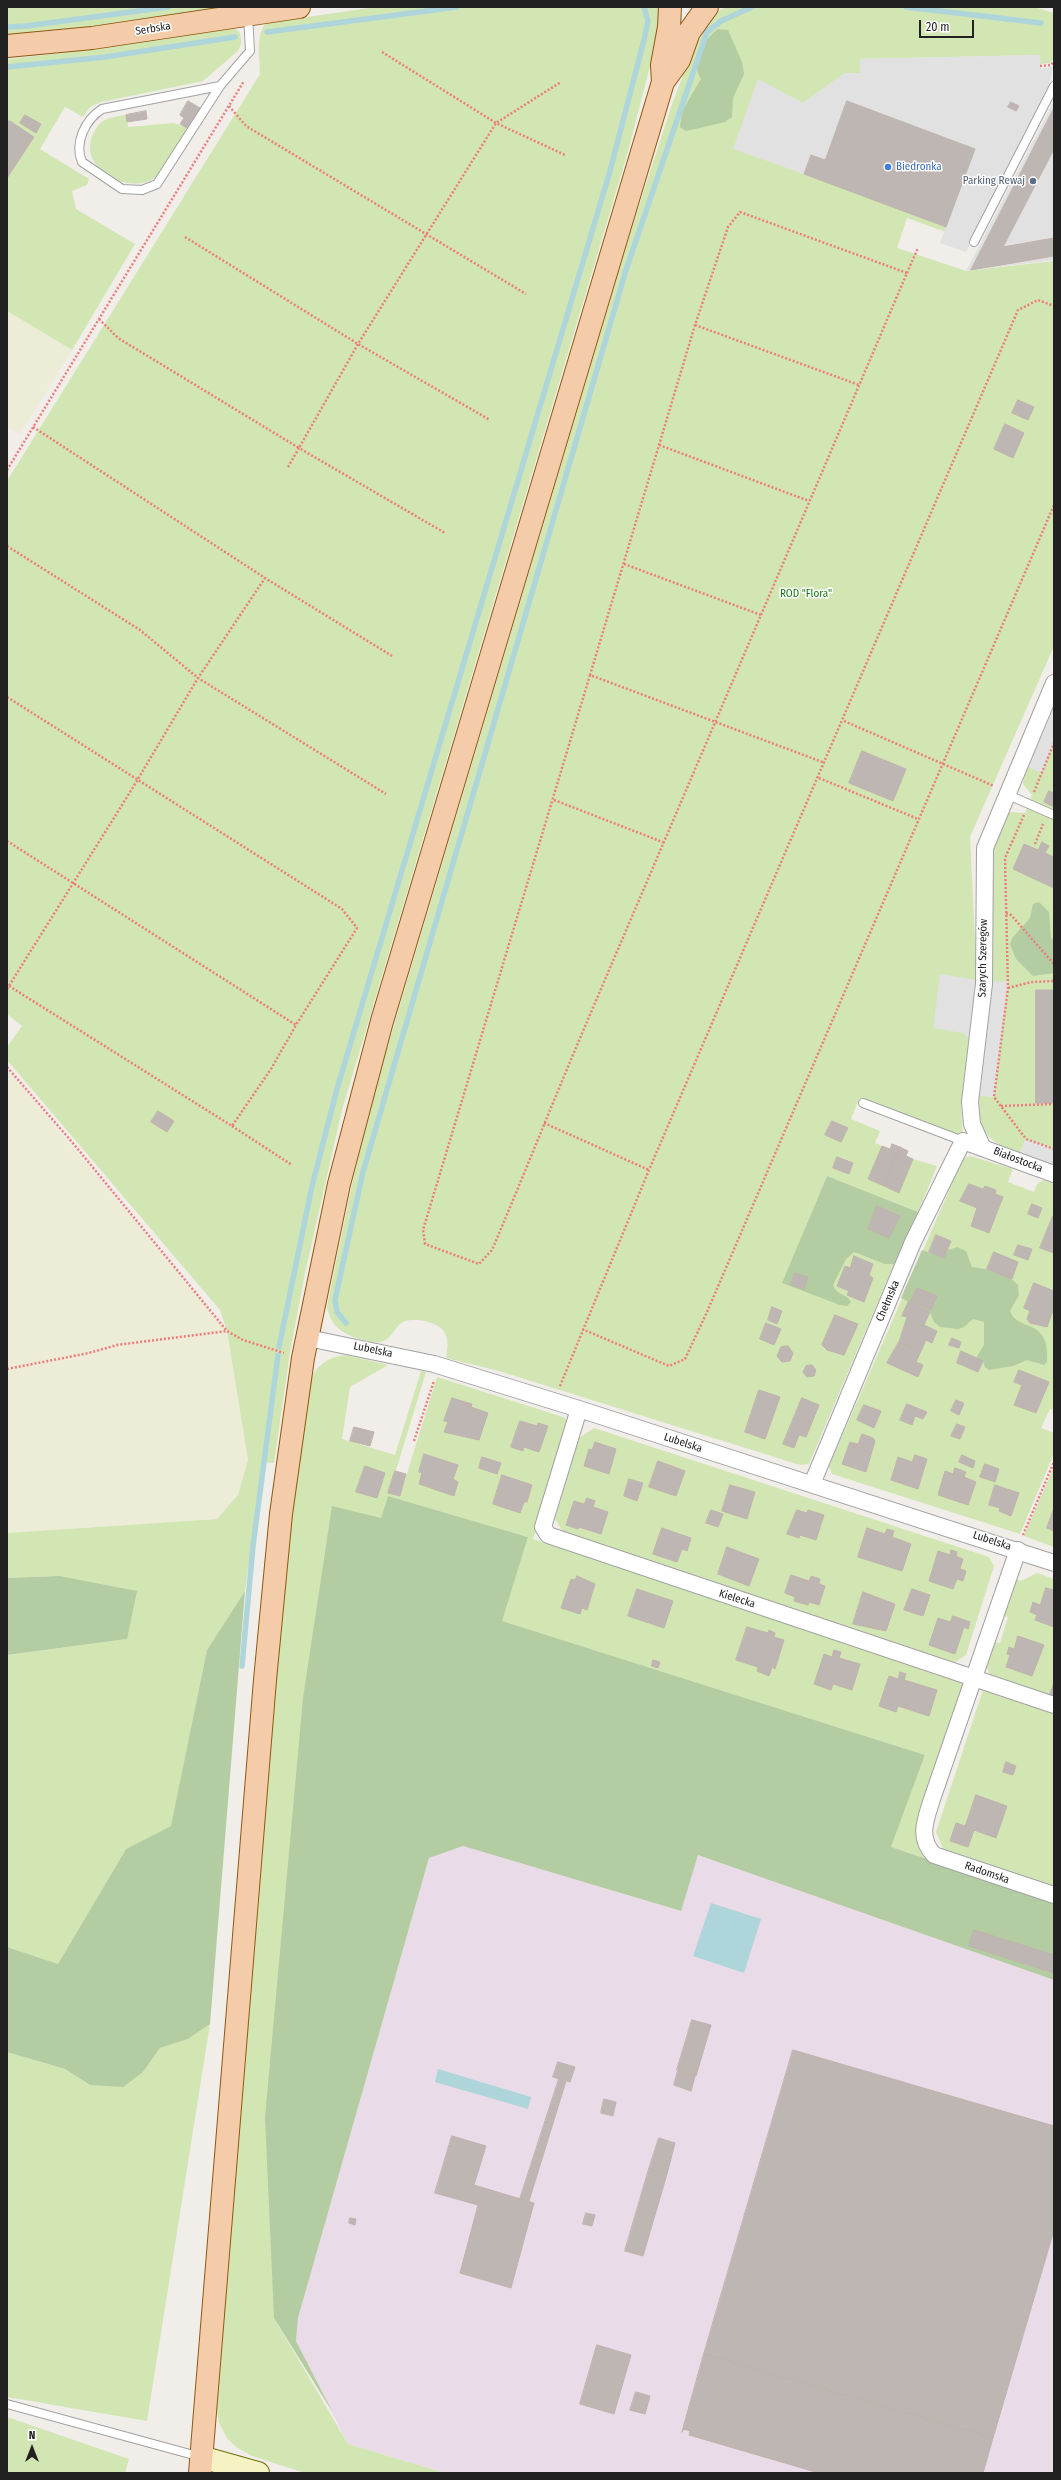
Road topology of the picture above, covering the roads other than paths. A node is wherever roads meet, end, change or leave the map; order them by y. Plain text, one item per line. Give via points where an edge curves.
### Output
1 (299, 7) edge
2 (670, 7) edge
3 (707, 7) edge
4 (248, 14) junction
5 (7, 46) edge
6 (663, 82) junction
7 (220, 86) junction
8 (1054, 86) edge
9 (974, 242) dead end
10 (1054, 684) edge
11 (1007, 793) junction
12 (1054, 815) edge
13 (863, 1103) dead end
14 (963, 1141) junction
15 (982, 1146) junction
16 (1054, 1174) edge
17 (306, 1348) junction
18 (579, 1409) junction
19 (812, 1484) junction
20 (1019, 1545) junction
21 (1054, 1563) edge
22 (974, 1678) junction
23 (1054, 1706) edge
24 (1054, 1895) edge
25 (7, 2404) edge
26 (200, 2465) edge
27 (258, 2473) edge

1 - 4 main road, Serbska
2 - 6 main road via 662,65
3 - 6 main road via 689,32 679,60
4 - 5 main road, Serbska via 84,39
4 - 7 lane via 252,46 247,56
6 - 17 main road via 382,1021 338,1184
7 - 7 lane via 102,109 93,116 79,139 82,162 122,190 137,191 154,187 161,181
8 - 9 lane
10 - 11 street, Szarych Szeregów
11 - 12 lane
11 - 15 street, Szarych Szeregów via 985,848 984,984 970,1102 972,1124
13 - 14 lane
14 - 15 street
14 - 19 street, Chełmska via 913,1242
15 - 16 street, Białostocka
17 - 18 street, Lubelska via 434,1364
17 - 26 main road via 281,1514 265,1680
18 - 19 street, Lubelska
18 - 22 street, Kielecka via 543,1528 548,1535
19 - 20 street, Lubelska
20 - 21 street, Lubelska
20 - 22 street
22 - 23 street, Kielecka
22 - 24 street, Radomska via 924,1825 925,1843 934,1855
25 - 26 lane
26 - 27 street

